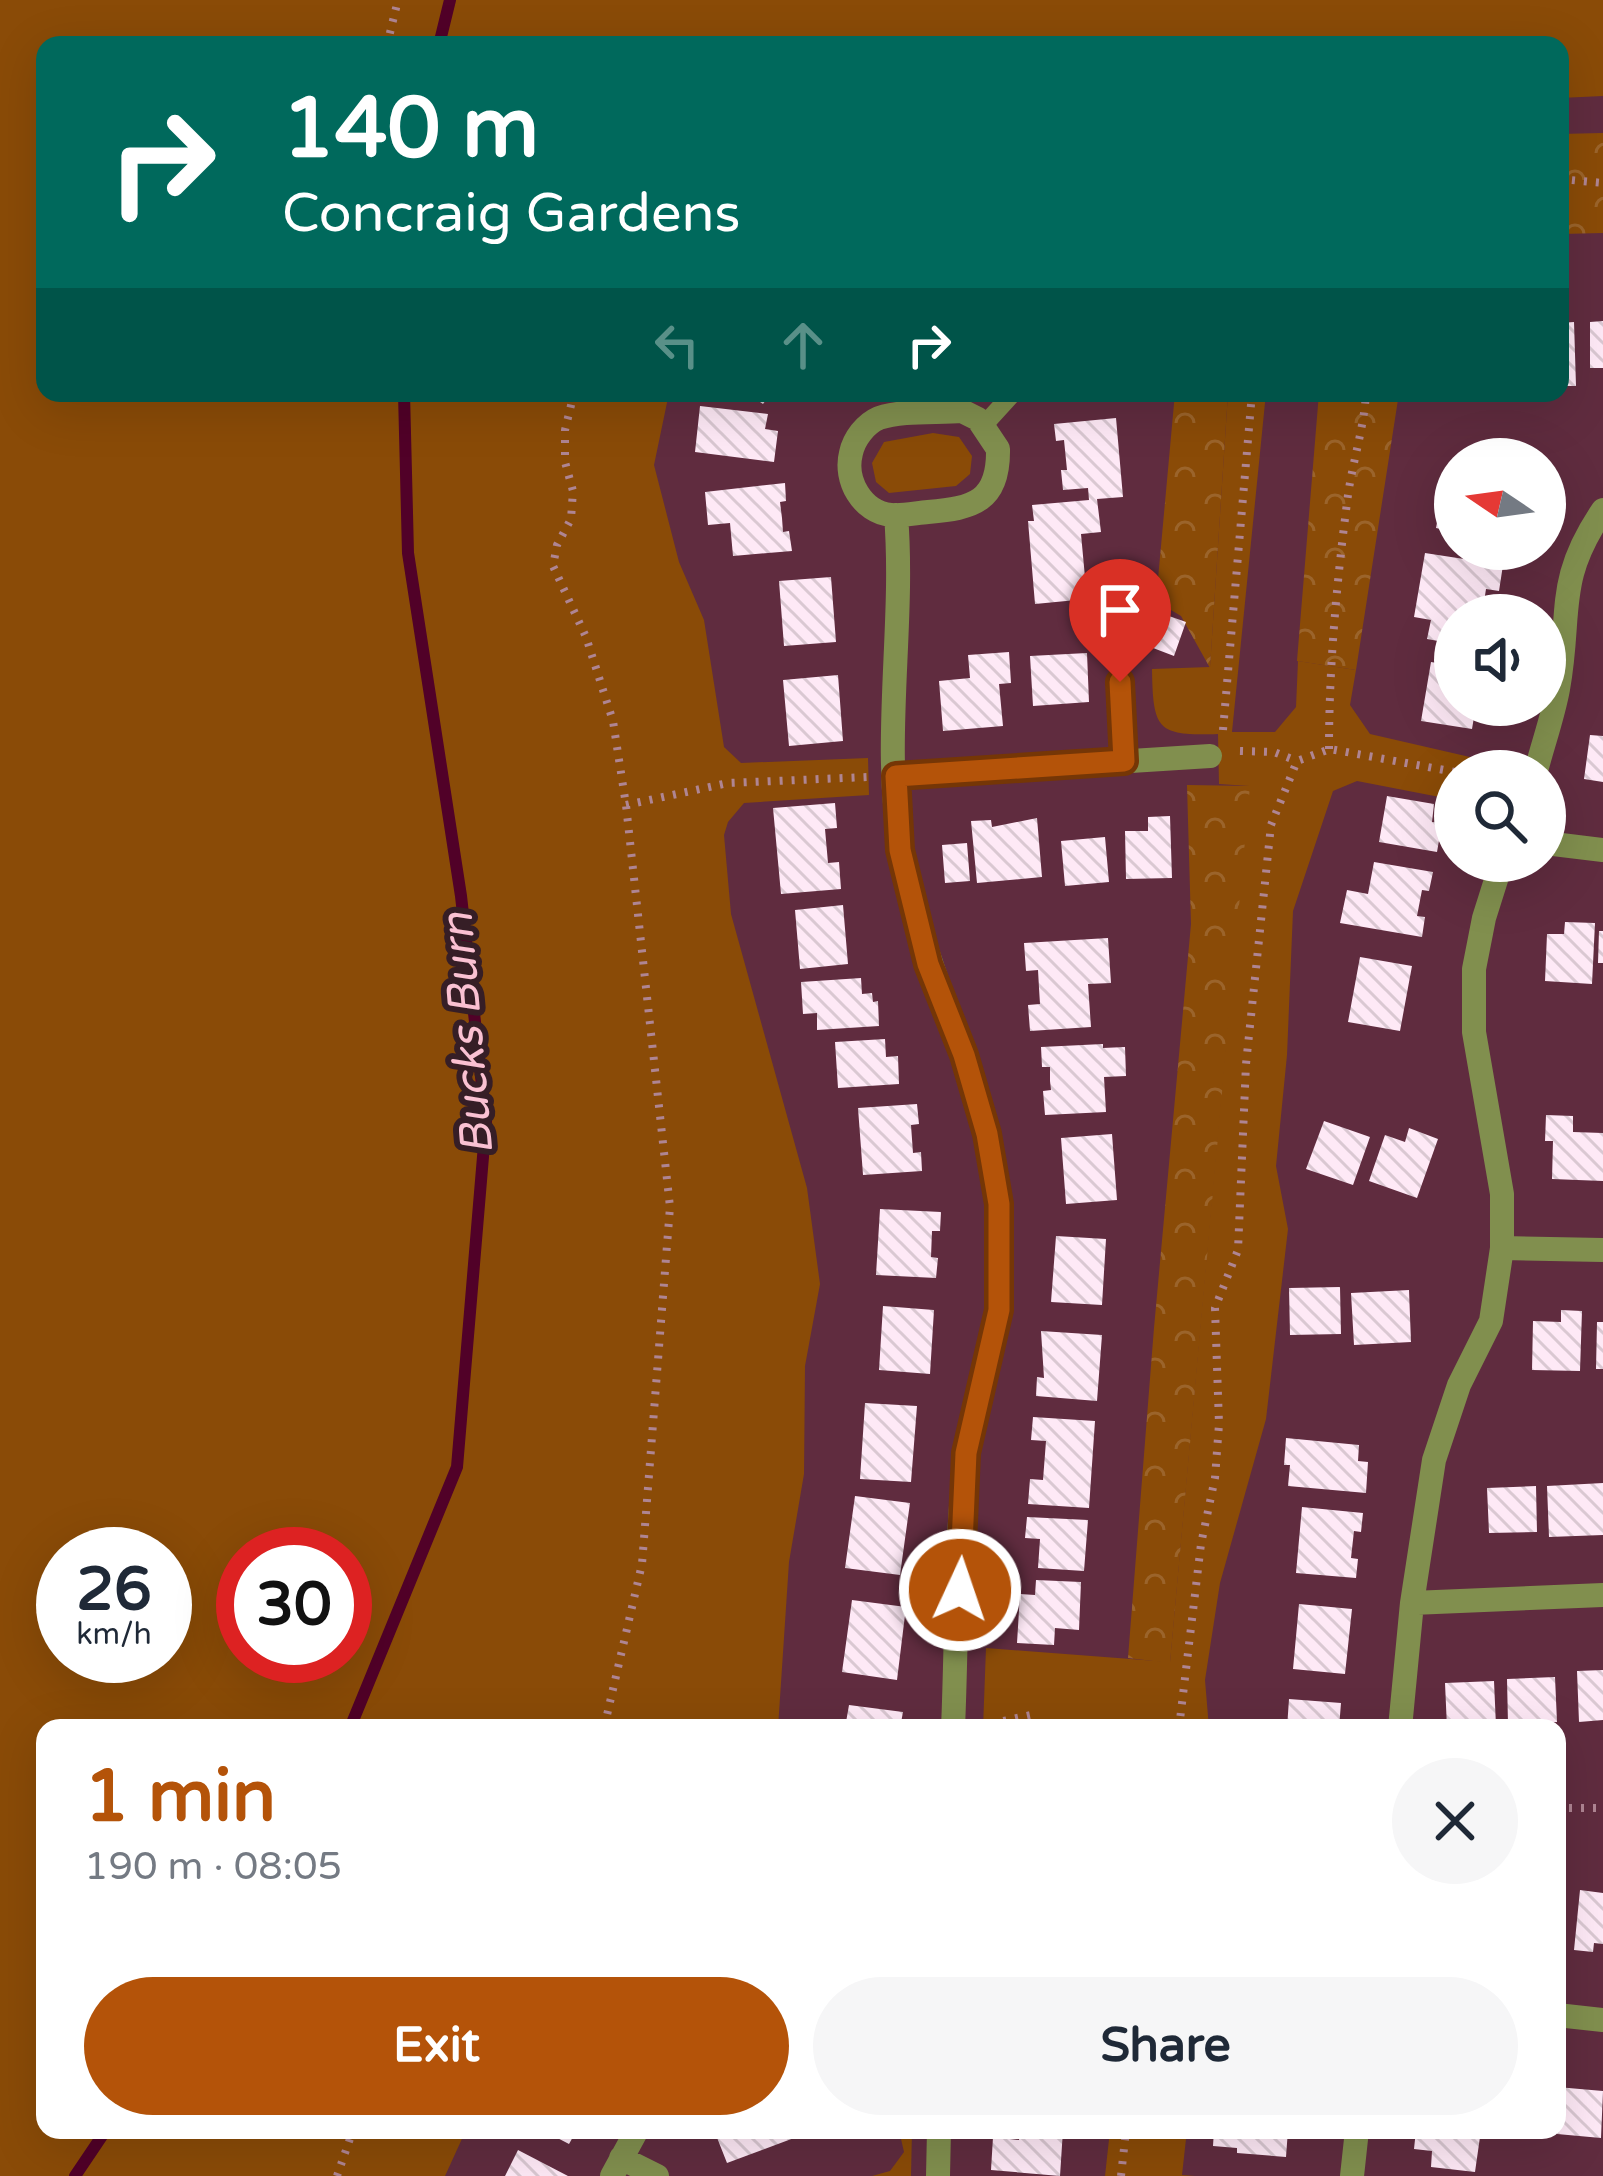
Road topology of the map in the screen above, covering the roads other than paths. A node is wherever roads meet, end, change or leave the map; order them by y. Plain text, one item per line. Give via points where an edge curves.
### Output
1 (1005, 402) edge
2 (984, 425) junction
3 (1603, 510) edge
4 (896, 515) junction
5 (1120, 682) dead end
6 (1542, 750) edge
7 (1210, 756) dead end
8 (1124, 761) junction
9 (896, 776) junction
10 (1566, 846) edge
11 (1603, 850) edge
12 (1495, 882) edge
13 (1502, 1248) junction
14 (1603, 1250) edge
15 (1603, 1595) edge
16 (1412, 1603) junction
17 (953, 1719) edge
18 (1401, 1719) edge
19 (1566, 2016) edge
20 (1603, 2020) edge
21 (632, 2139) edge
22 (939, 2139) edge
23 (1356, 2139) edge
24 (616, 2167) edge
25 (657, 2176) edge
26 (938, 2176) edge
27 (1352, 2176) edge

1 - 2 lane
2 - 4 street via 998,467 982,498 967,508
2 - 4 street via 962,411 880,418 865,427 849,459 850,477 869,506
3 - 6 street via 1580,544 1565,590 1558,688
4 - 9 street
5 - 8 street
7 - 8 street
8 - 9 street
9 - 17 street via 900,850 928,964 987,1134 999,1204 999,1310 966,1453
10 - 11 street
12 - 13 street via 1474,970 1474,1032 1502,1194
13 - 14 street
13 - 16 street via 1491,1321 1434,1460
15 - 16 street
16 - 18 street
19 - 20 street
21 - 24 street
22 - 26 street
23 - 27 street
24 - 25 street

